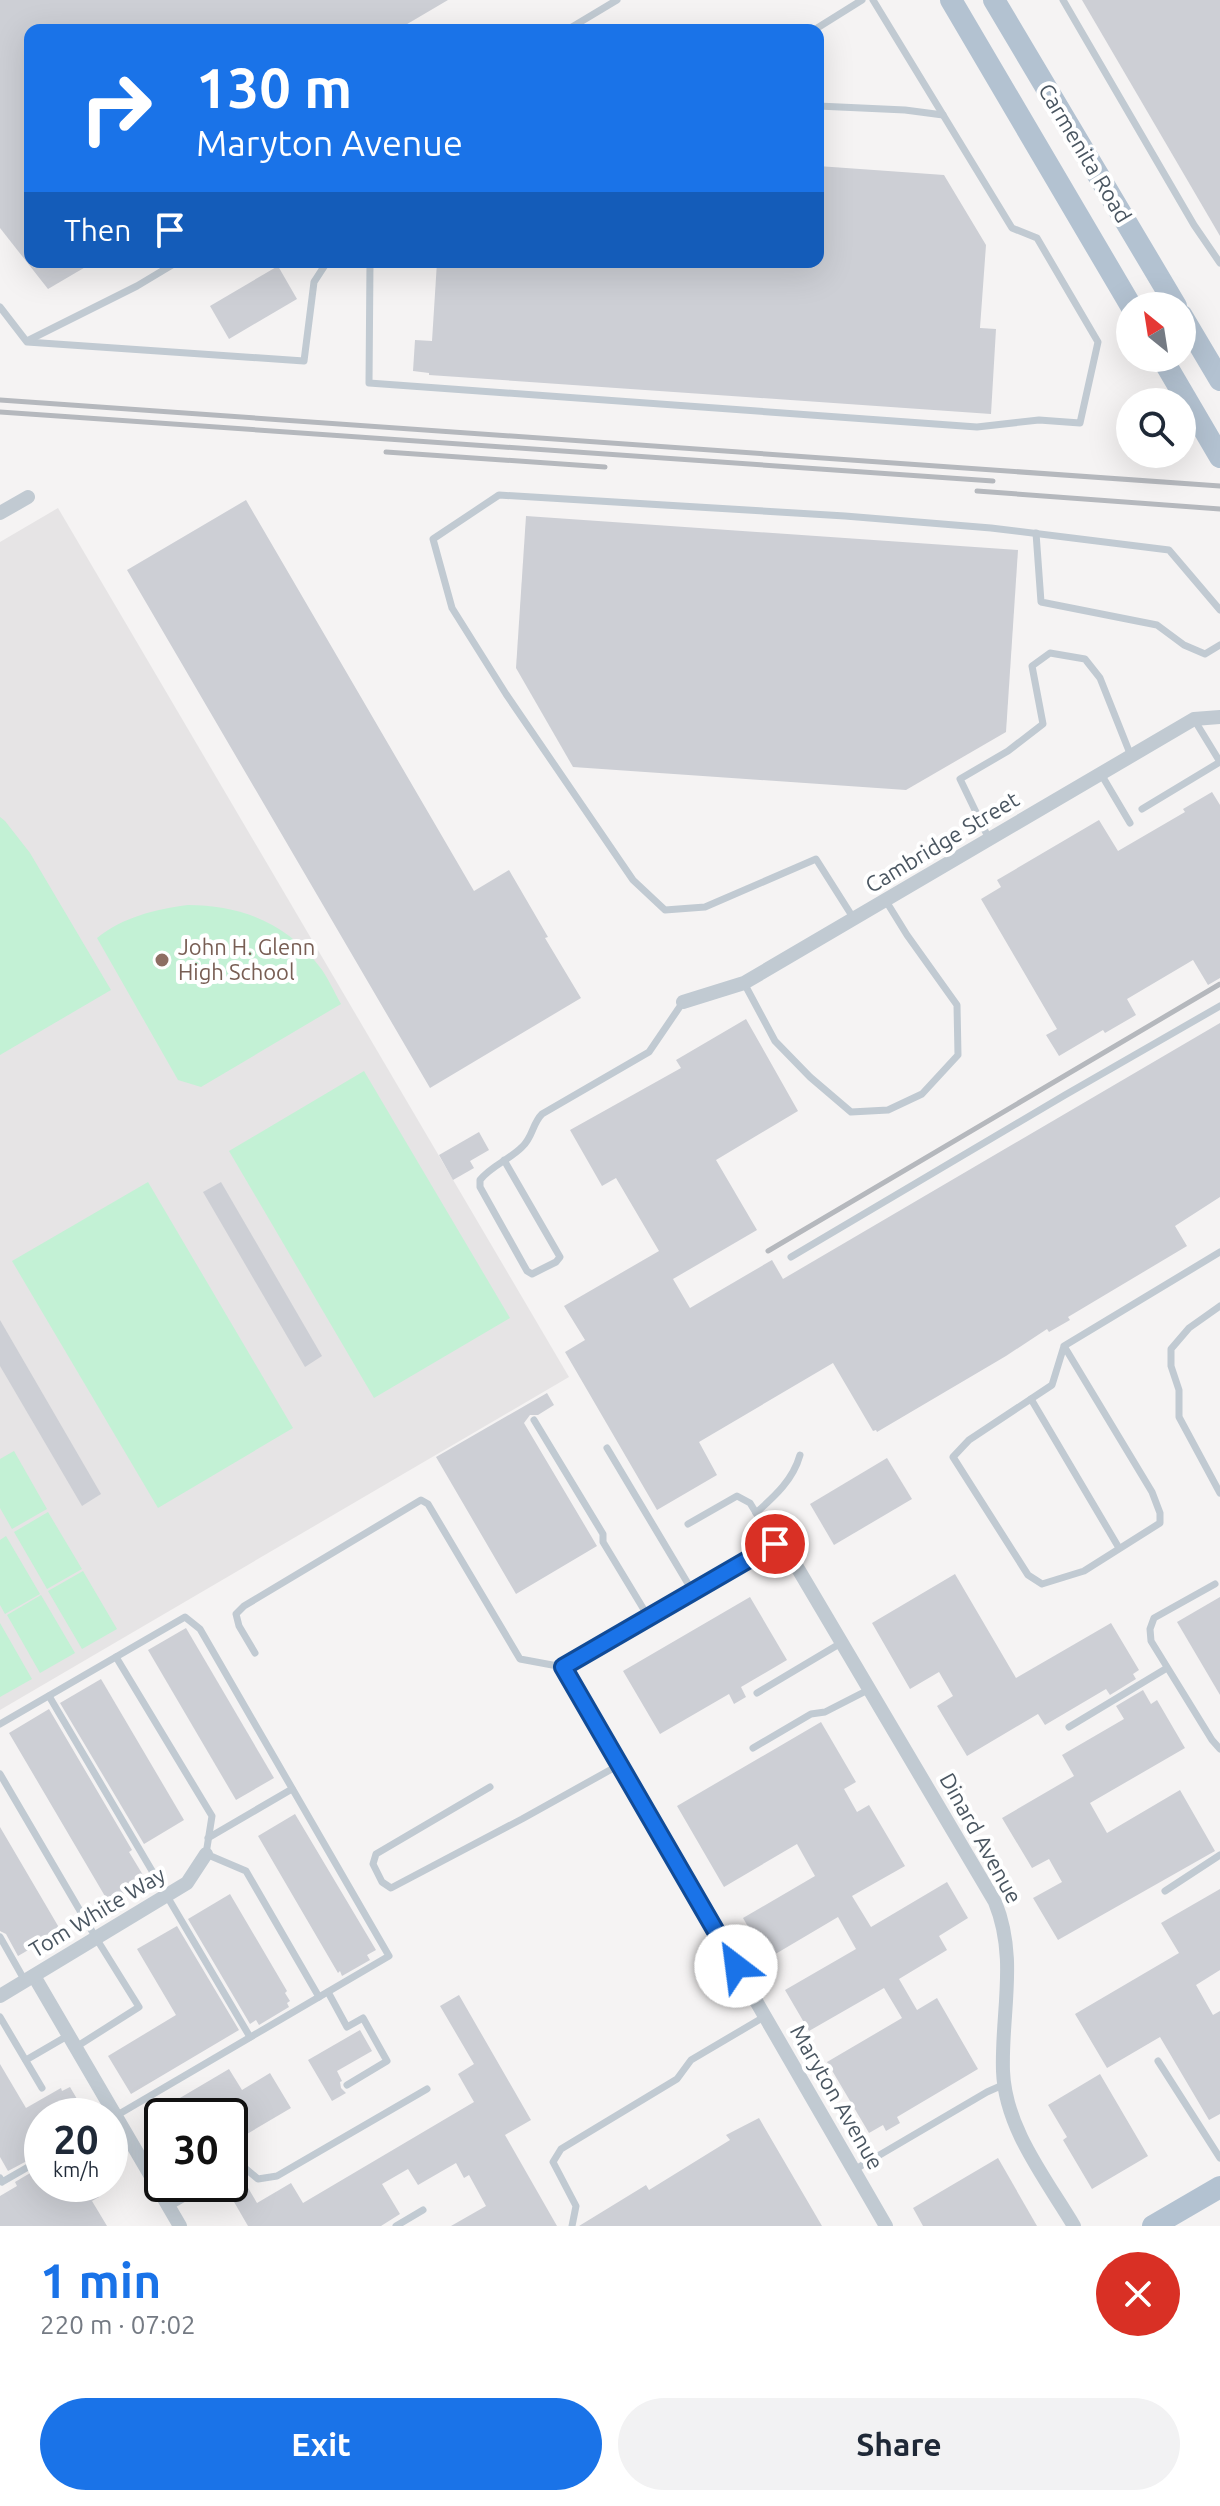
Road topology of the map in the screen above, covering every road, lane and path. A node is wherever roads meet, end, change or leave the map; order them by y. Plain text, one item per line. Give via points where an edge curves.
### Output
1 (617, 0) edge
2 (862, 0) edge
3 (873, 0) edge
4 (951, 0) edge
5 (994, 0) edge
6 (1063, 0) edge
7 (577, 24) edge
8 (824, 24) edge
9 (824, 106) edge
10 (943, 115) junction
11 (1220, 263) edge
12 (167, 268) edge
13 (323, 268) edge
14 (370, 268) edge
15 (1123, 292) edge
16 (1168, 292) edge
17 (0, 307) edge
18 (1196, 340) edge
19 (27, 342) junction
20 (1170, 372) edge
21 (1220, 380) edge
22 (1220, 457) edge
23 (28, 497) dead end
24 (0, 513) edge
25 (1036, 533) junction
26 (1220, 610) edge
27 (1220, 645) edge
28 (1220, 717) edge
29 (1194, 719) junction
30 (1131, 756) junction
31 (1220, 762) edge
32 (1101, 774) junction
33 (1142, 809) dead end
34 (1130, 823) dead end
35 (989, 839) junction
36 (886, 901) junction
37 (854, 919) junction
38 (744, 983) junction
39 (683, 1002) joint
40 (1220, 1006) edge
41 (504, 1160) junction
42 (1220, 1252) edge
43 (791, 1257) dead end
44 (1220, 1306) edge
45 (1064, 1346) junction
46 (1031, 1399) junction
47 (534, 1420) dead end
48 (607, 1448) dead end
49 (800, 1455) dead end
50 (1220, 1493) edge
51 (756, 1513) junction
52 (688, 1524) dead end
53 (778, 1542) junction
54 (1119, 1548) junction
55 (1215, 1584) dead end
56 (693, 1592) junction
57 (649, 1618) junction
58 (843, 1642) junction
59 (255, 1653) dead end
60 (116, 1657) junction
61 (563, 1667) junction
62 (1167, 1668) junction
63 (870, 1689) junction
64 (757, 1693) dead end
65 (49, 1696) junction
66 (0, 1724) edge
67 (1069, 1727) dead end
68 (753, 1748) dead end
69 (1220, 1749) edge
70 (619, 1765) junction
71 (0, 1774) edge
72 (490, 1787) dead end
73 (292, 1789) junction
74 (208, 1838) junction
75 (206, 1854) junction
76 (1220, 1855) edge
77 (1165, 1891) dead end
78 (167, 1895) junction
79 (0, 1937) edge
80 (96, 1938) junction
81 (30, 1979) junction
82 (328, 1992) junction
83 (0, 1996) edge
84 (319, 1997) junction
85 (765, 2016) junction
86 (0, 2017) edge
87 (250, 2037) junction
88 (72, 2041) junction
89 (26, 2060) junction
90 (1158, 2061) dead end
91 (1005, 2084) junction
92 (347, 2085) dead end
93 (42, 2088) dead end
94 (427, 2089) dead end
95 (103, 2098) edge
96 (128, 2108) edge
97 (128, 2141) edge
98 (1220, 2158) edge
99 (24, 2169) edge
100 (854, 2170) junction
101 (248, 2171) edge
102 (0, 2178) edge
103 (1220, 2187) edge
104 (178, 2202) edge
105 (169, 2207) junction
106 (423, 2210) dead end
107 (180, 2226) edge
108 (396, 2226) edge
109 (572, 2226) edge
110 (886, 2226) edge
111 (1074, 2226) edge
112 (1153, 2226) edge

1 - 7 lane
2 - 8 lane
3 - 10 lane
4 - 15 main road, Carmenita Road
5 - 16 main road, Carmenita Road
6 - 11 lane
9 - 10 lane
10 - 14 lane via 1012,228 1037,238 1098,342 1080,423 1039,420 977,427 369,383
12 - 19 lane
13 - 19 lane via 314,282 304,361
17 - 19 lane
18 - 21 main road
20 - 22 main road
23 - 24 street
25 - 26 lane via 1169,550
25 - 27 lane via 1041,602 1157,625 1205,654
25 - 37 lane via 499,495 433,539 452,608 633,880 665,910 705,907 816,859
28 - 29 street, Cambridge Street
29 - 30 street, Cambridge Street
29 - 31 lane
30 - 32 street, Cambridge Street
30 - 35 lane via 1100,678 1085,659 1050,653 1032,666 1043,724 960,779
31 - 33 lane
32 - 34 lane
32 - 35 street, Cambridge Street
35 - 36 street, Cambridge Street
36 - 37 street, Cambridge Street
36 - 38 lane via 957,1005 958,1055 922,1094 888,1110 851,1112 775,1041
37 - 38 street, Cambridge Street
38 - 39 street, Cambridge Street
39 - 41 lane via 649,1052 542,1114 531,1137
40 - 43 lane
41 - 41 lane via 485,1174 480,1187 532,1274 560,1257
42 - 45 lane
44 - 50 lane via 1171,1349 1179,1417
45 - 46 lane via 1052,1385
45 - 54 lane via 1160,1513 1160,1523
46 - 54 lane
46 - 54 lane via 969,1440 953,1457 1028,1575 1042,1584 1084,1571
47 - 57 lane
48 - 56 lane
49 - 51 lane via 796,1470
51 - 52 lane via 737,1496
51 - 53 lane
53 - 56 street
53 - 58 street, Dinard Avenue
55 - 62 lane via 1154,1618 1151,1641
56 - 57 street
57 - 61 street
58 - 63 street, Dinard Avenue
58 - 64 lane
59 - 61 lane via 236,1614 244,1606 421,1500 520,1659
60 - 65 lane
60 - 73 lane via 185,1617 200,1629
60 - 74 lane via 212,1816
61 - 70 street, Maryton Avenue
62 - 67 lane
62 - 69 lane
63 - 68 lane via 811,1714
63 - 91 street, Dinard Avenue via 1002,1919 1008,1960
65 - 66 lane
65 - 78 lane
70 - 72 lane via 391,1888 382,1882 373,1864 376,1854
70 - 85 street, Maryton Avenue
71 - 80 lane
73 - 74 lane
73 - 82 lane via 389,1956
74 - 75 lane
75 - 78 street, Tom White Way via 187,1883
75 - 84 lane via 246,1871
76 - 77 lane
78 - 80 street, Tom White Way
78 - 87 lane
79 - 81 lane
80 - 81 street, Tom White Way
80 - 88 lane via 139,2007
81 - 83 street, Tom White Way
81 - 88 street
82 - 84 lane
82 - 92 lane via 347,2027 363,2018 387,2061
84 - 87 lane
85 - 100 street, Maryton Avenue
85 - 109 lane via 691,2060 677,2079 561,2149 553,2162 576,2206
86 - 89 lane
87 - 96 lane
88 - 89 lane
88 - 95 street
89 - 93 lane
90 - 98 lane
91 - 100 lane
91 - 111 street, Dinard Avenue via 1019,2130
94 - 101 lane via 277,2176 258,2179
97 - 105 street
99 - 102 lane via 2,2182
100 - 110 street, Maryton Avenue
103 - 112 main road
104 - 105 lane
105 - 107 street
106 - 108 lane

